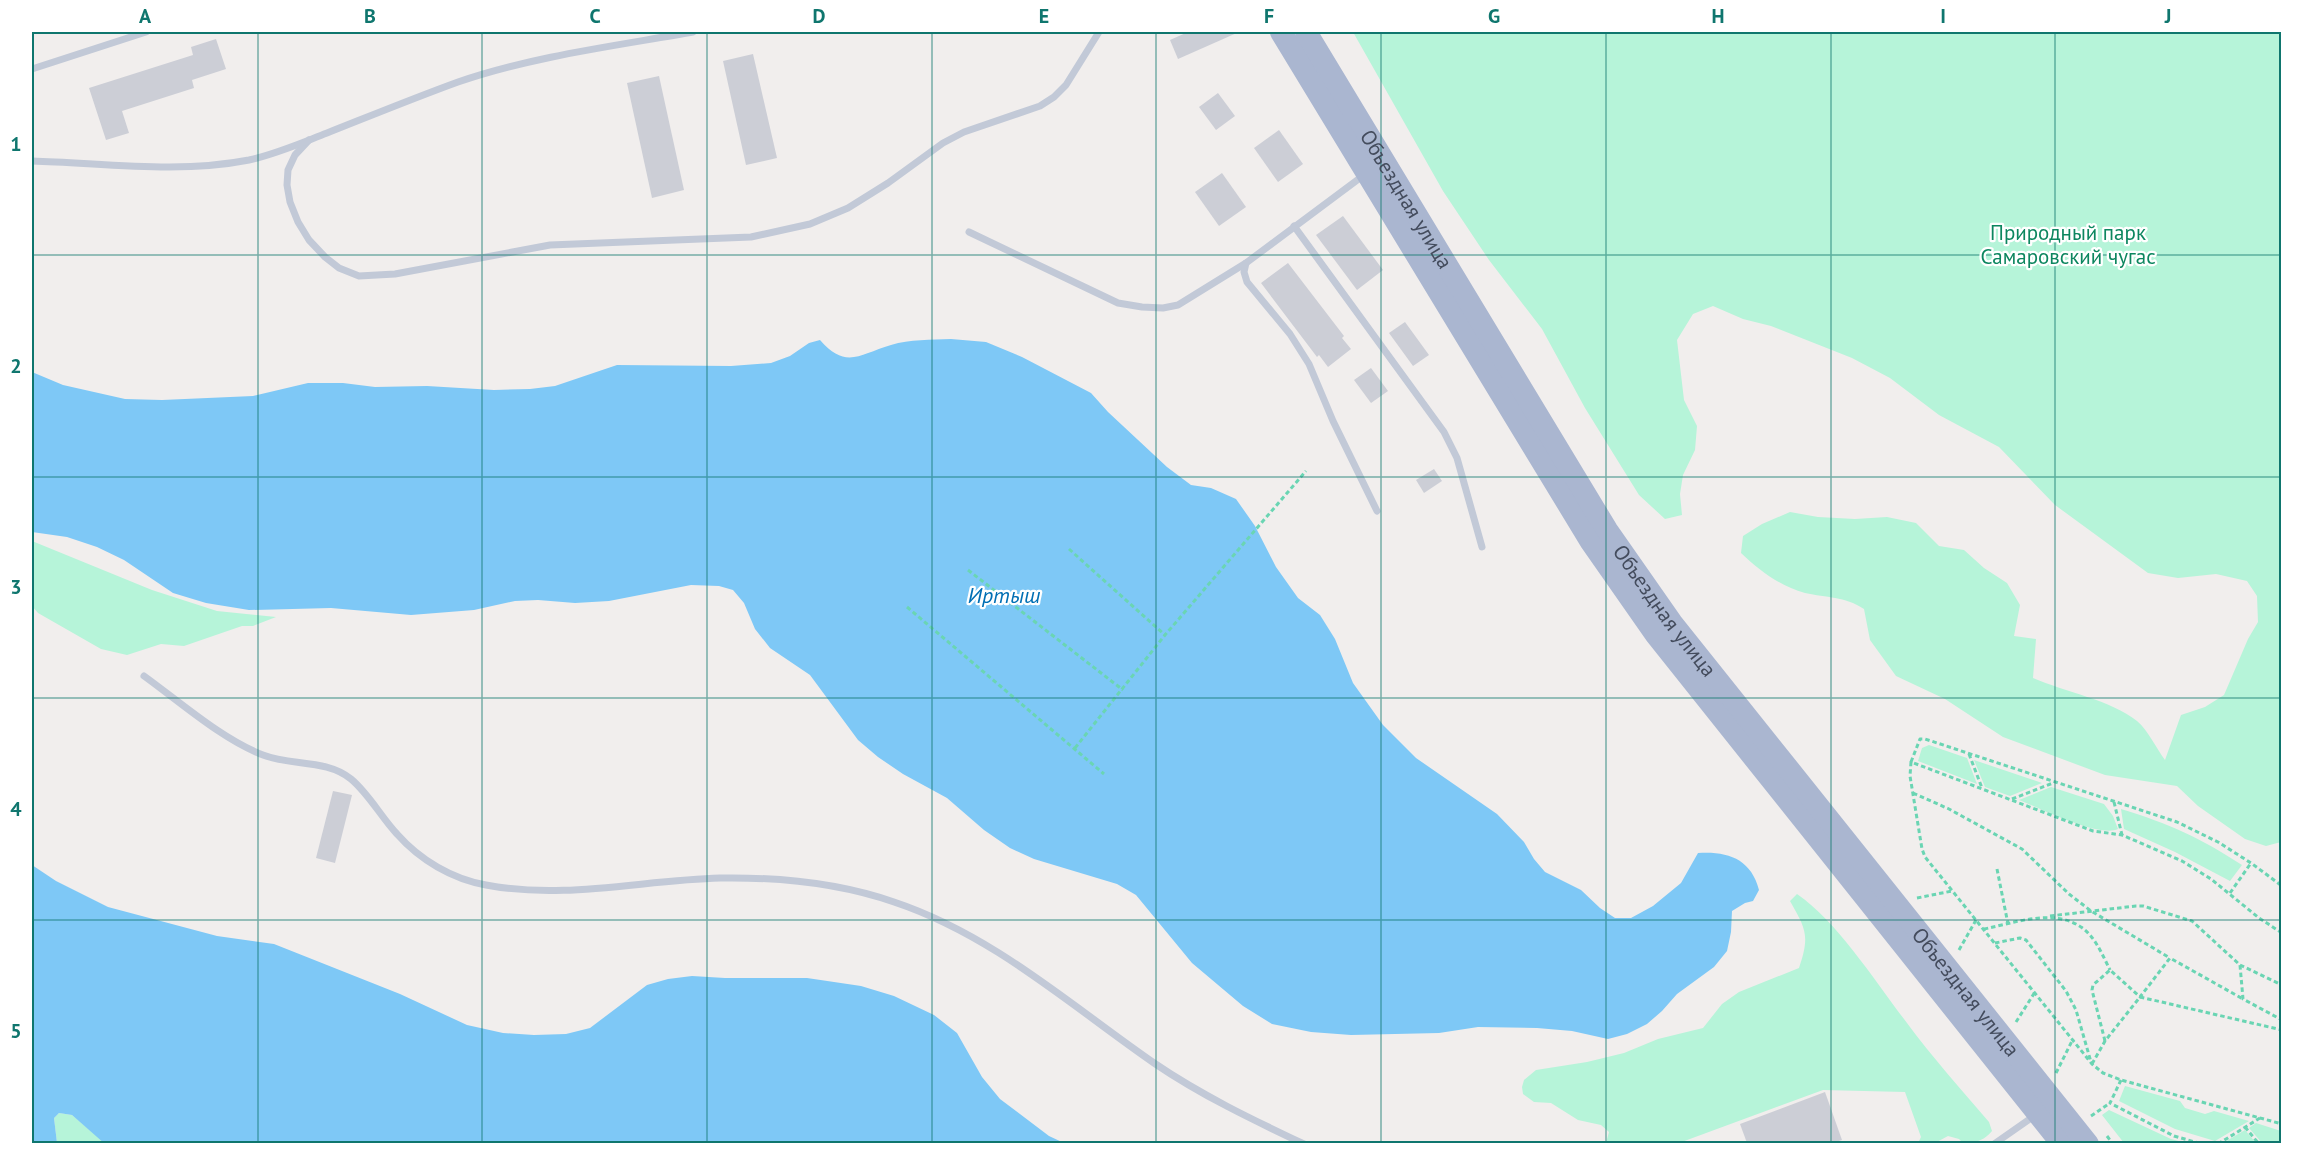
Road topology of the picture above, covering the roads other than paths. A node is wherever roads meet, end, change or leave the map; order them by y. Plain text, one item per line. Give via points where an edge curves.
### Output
1 (146, 32) edge
2 (693, 32) edge
3 (1099, 32) edge
4 (1281, 32) edge
5 (1305, 32) edge
6 (32, 69) edge
7 (309, 140) junction
8 (32, 161) edge
9 (1376, 168) junction
10 (1294, 226) junction
11 (969, 232) dead end
12 (1246, 263) junction
13 (1377, 512) dead end
14 (1482, 547) dead end
15 (144, 676) dead end
16 (2038, 1113) junction
17 (2097, 1139) edge
18 (1304, 1143) edge
19 (1994, 1143) edge
20 (2062, 1143) edge

1 - 6 lane
2 - 7 lane via 559,54 509,67 458,82
3 - 7 lane via 1066,85 1040,106 943,143 848,208 810,224 751,237 550,245 395,274 358,276 339,268 309,240 290,202 288,170
4 - 9 main road, Объездная улица
5 - 9 main road, Объездная улица
7 - 8 lane via 250,159 210,166
9 - 10 lane
9 - 16 main road, Объездная улица via 1537,454 1621,587
9 - 17 main road, Объездная улица via 1606,530 1672,623
10 - 12 lane
10 - 14 lane via 1444,432 1457,458
11 - 12 lane via 1118,303 1142,307 1178,305
12 - 13 lane via 1246,282 1290,334 1309,364
15 - 18 lane via 236,742 264,756 327,767 349,777 398,836 425,860 458,878 527,889 585,889 719,878 780,880 857,891 913,909 974,937 1204,1094
16 - 19 lane
16 - 20 main road, Объездная улица

